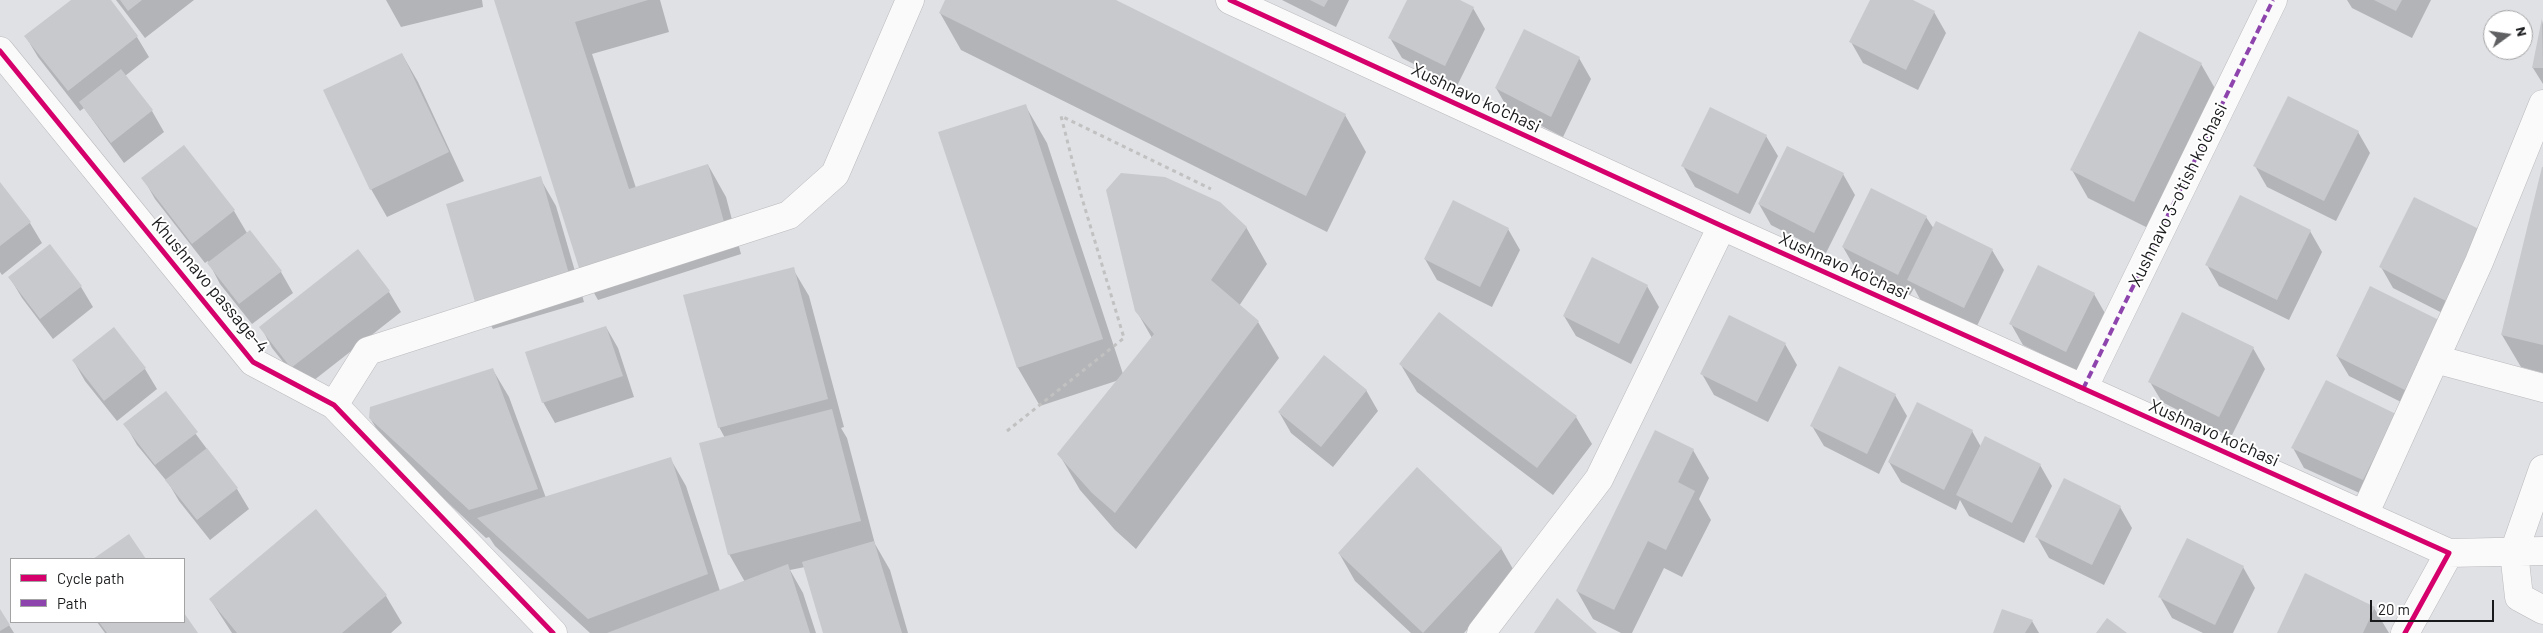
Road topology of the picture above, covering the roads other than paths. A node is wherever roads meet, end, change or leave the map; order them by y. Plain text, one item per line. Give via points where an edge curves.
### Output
1 (910, 0) edge
2 (1230, 0) edge
3 (2273, 0) edge
4 (0, 51) edge
5 (2543, 104) edge
6 (1722, 226) junction
7 (2435, 359) junction
8 (2543, 388) edge
9 (2083, 389) junction
10 (334, 405) junction
11 (2543, 468) edge
12 (2364, 515) junction
13 (2543, 551) edge
14 (2514, 552) junction
15 (2449, 553) junction
16 (2543, 610) edge
17 (553, 633) edge
18 (1481, 633) edge
19 (2405, 633) edge

1 - 10 street via 835,174 789,215 368,351
2 - 6 street, Xushnavo ko'chasi
3 - 9 street, Xushnavo 3-o'tish ko'chasi
4 - 10 street, Khushnavo passage-4 via 253,362
5 - 7 street via 2479,262
6 - 9 street, Xushnavo ko'chasi
6 - 18 street via 1599,479
7 - 8 street
7 - 12 street
9 - 12 street, Xushnavo ko'chasi
10 - 17 street, Khushnavo passage-4
11 - 14 street
12 - 15 street, Xushnavo ko'chasi
13 - 14 street
14 - 15 street
14 - 16 street via 2519,597
15 - 19 street

